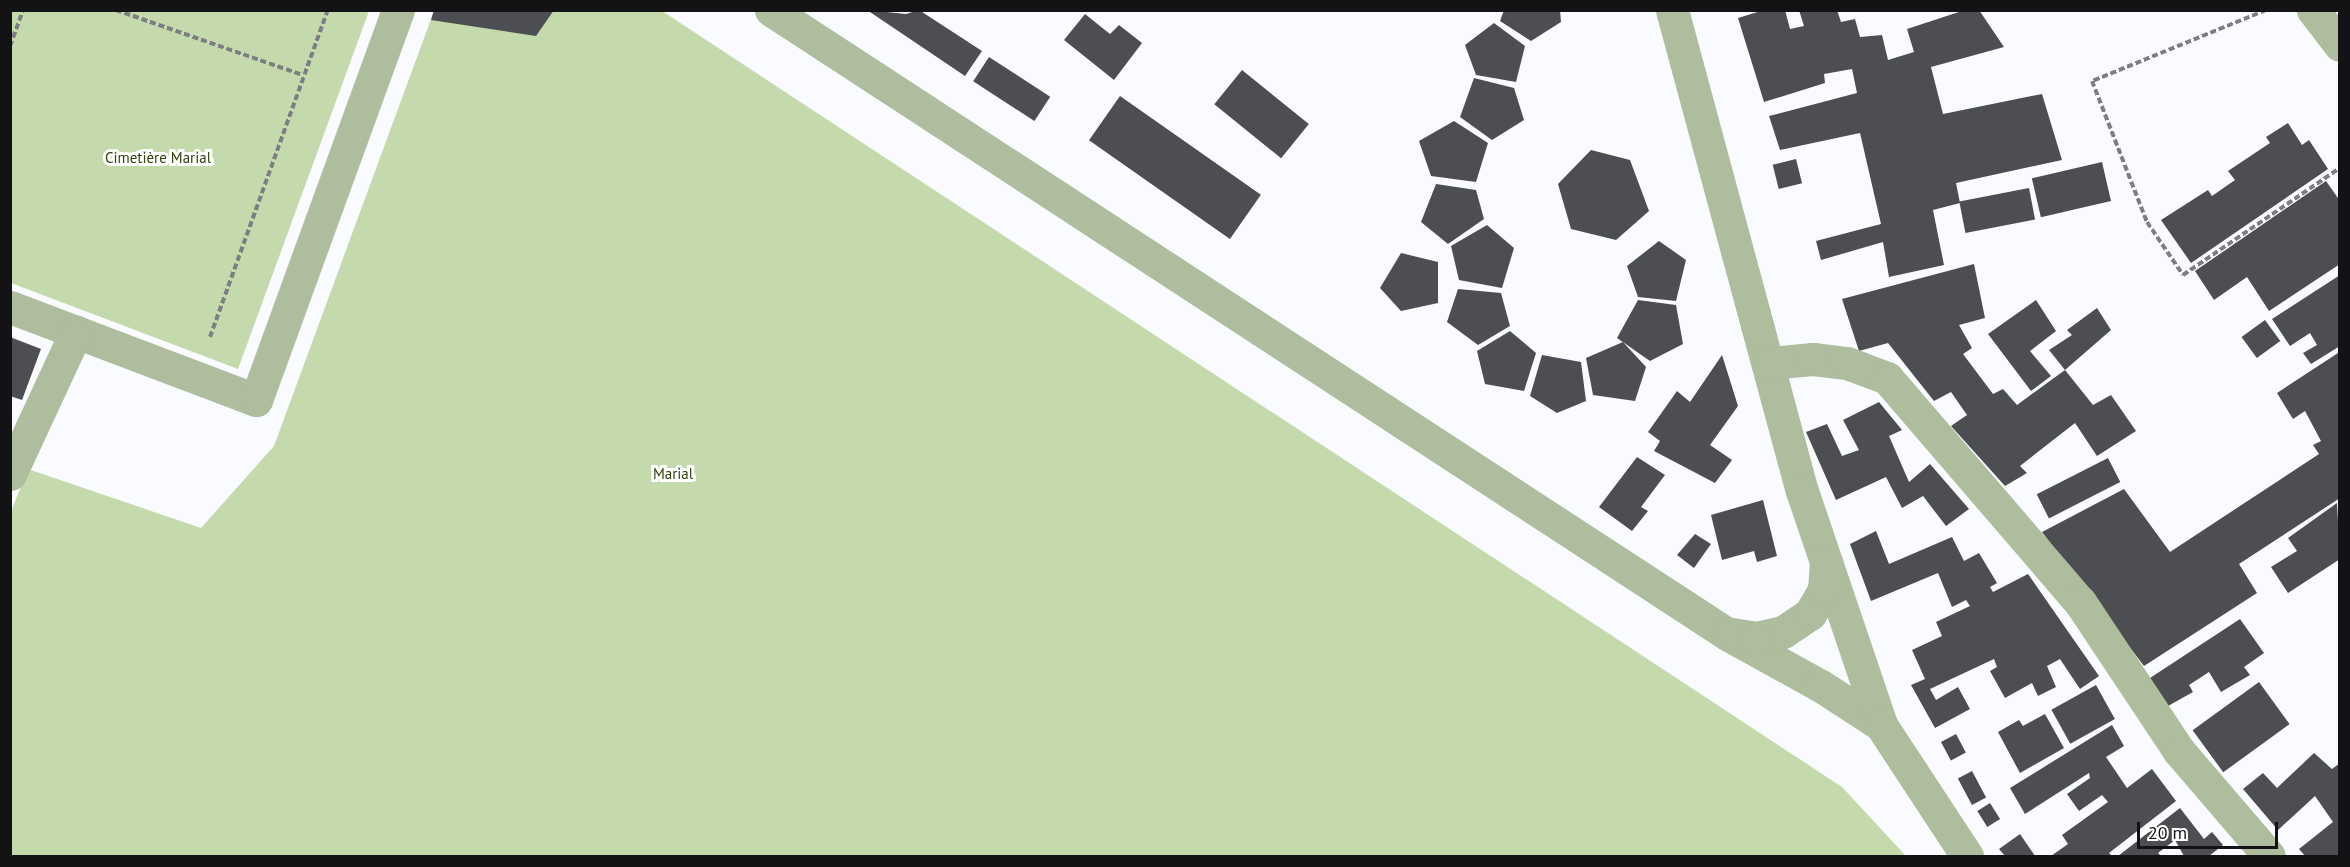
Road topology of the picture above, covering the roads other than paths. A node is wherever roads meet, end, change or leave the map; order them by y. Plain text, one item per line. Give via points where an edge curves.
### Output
1 (398, 10) edge
2 (771, 10) edge
3 (1672, 10) edge
4 (2313, 10) edge
5 (2340, 45) edge
6 (10, 307) edge
7 (76, 332) junction
8 (1769, 363) junction
9 (10, 474) edge
10 (1826, 560) junction
11 (1727, 634) junction
12 (1881, 725) junction
13 (1967, 856) edge
14 (2269, 856) edge

1 - 7 street via 256,400
2 - 11 street
3 - 8 street
4 - 5 street
6 - 7 street
7 - 9 street
8 - 10 street via 1802,491
8 - 14 street via 1813,359 1847,363 1887,378 2080,602 2179,751
10 - 11 street via 1824,590 1810,614 1783,632 1755,638
10 - 12 street
11 - 12 street via 1821,686
12 - 13 street

